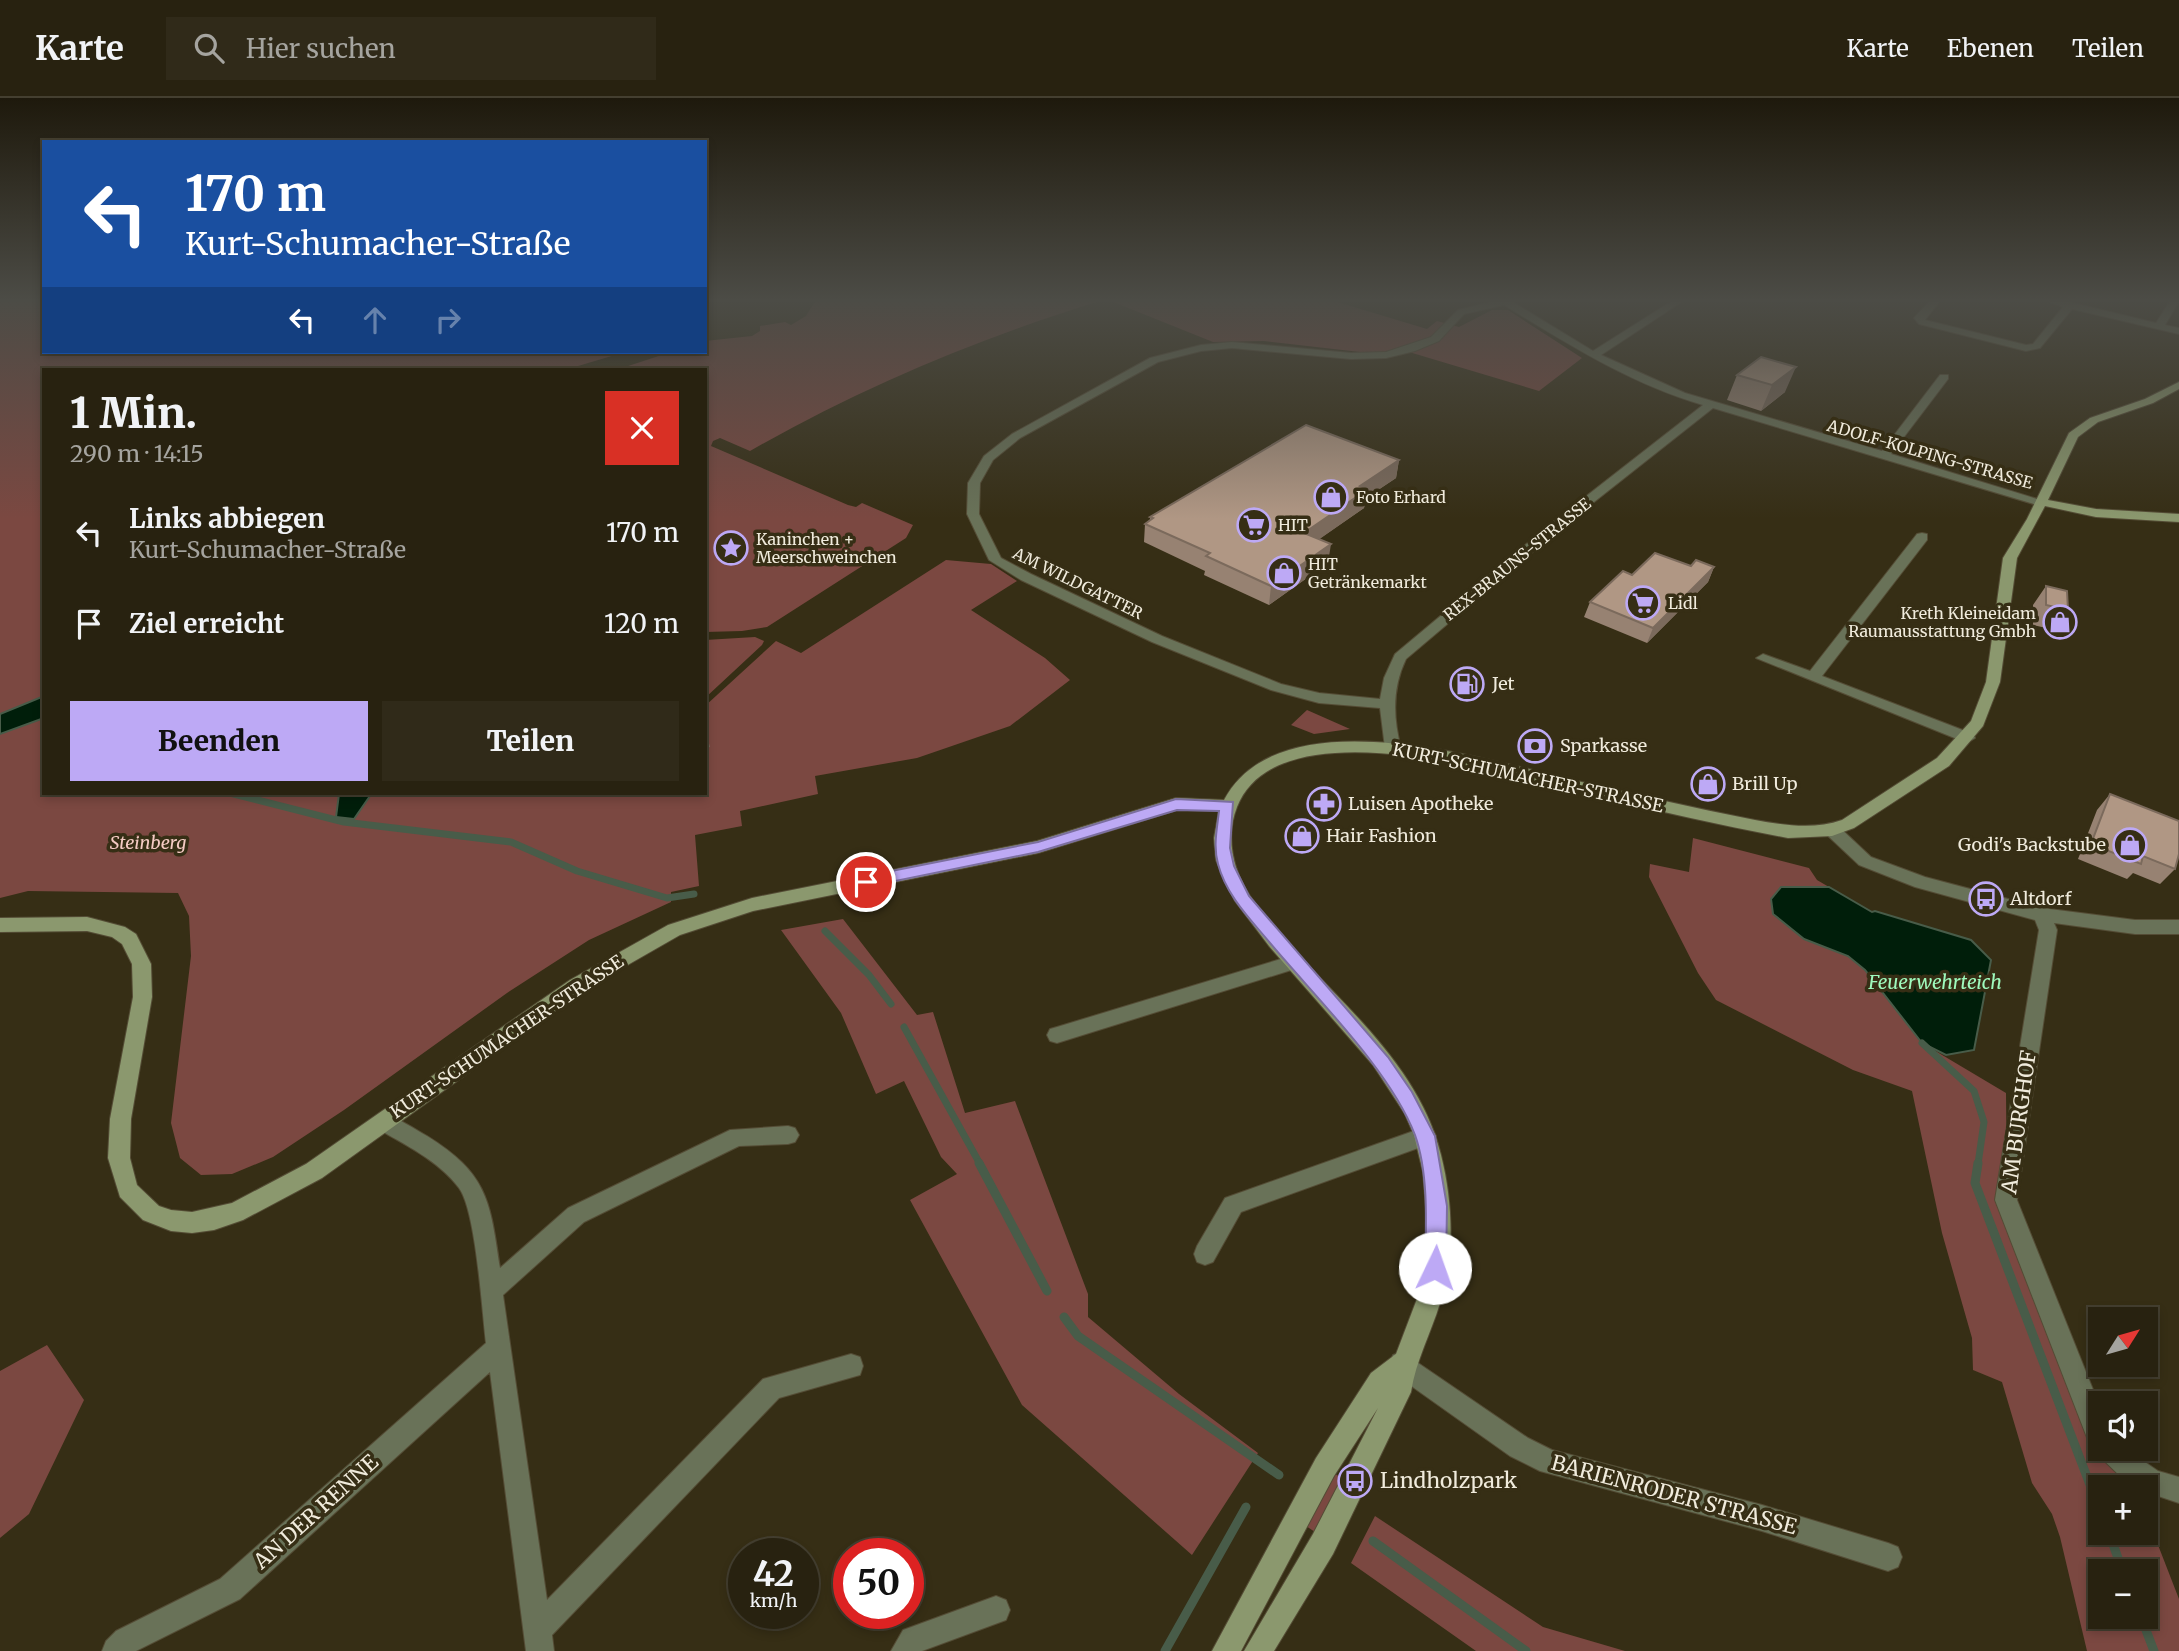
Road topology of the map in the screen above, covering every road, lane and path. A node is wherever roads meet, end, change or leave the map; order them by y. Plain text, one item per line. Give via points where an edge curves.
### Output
1 (1130, 373) edge
2 (1632, 373) edge
3 (1944, 377) dead end
4 (2179, 385) edge
5 (1710, 405) junction
6 (1883, 457) junction
7 (2041, 502) junction
8 (2179, 518) edge
9 (1922, 537) dead end
10 (1763, 658) dead end
11 (1813, 678) junction
12 (1388, 704) junction
13 (1967, 738) junction
14 (1393, 748) junction
15 (1228, 806) junction
16 (1832, 830) junction
17 (2042, 915) junction
18 (0, 925) edge
19 (2179, 927) edge
20 (1294, 962) junction
21 (1057, 1035) dead end
22 (383, 1122) junction
23 (788, 1135) dead end
24 (1425, 1136) junction
25 (1205, 1254) dead end
26 (492, 1290) junction
27 (499, 1348) junction
28 (1402, 1364) junction
29 (852, 1366) dead end
30 (2088, 1408) edge
31 (2122, 1461) edge
32 (2179, 1490) edge
33 (1888, 1557) dead end
34 (996, 1610) dead end
35 (538, 1640) edge
36 (116, 1651) edge
37 (905, 1651) edge
38 (1226, 1651) edge
39 (1258, 1651) edge

1 - 12 street, AM WILDGATTER via 1016,436 988,458 974,483 973,514 996,560 1157,639 1276,687 1320,698
2 - 5 street, ADOLF-KOLPING-STRASSE
3 - 6 street
4 - 7 main road, KURT-SCHUMACHER-STRASSE via 2079,430
5 - 6 street, ADOLF-KOLPING-STRASSE
5 - 12 street, REX-BRAUNS-STRASSE via 1409,648 1395,665
6 - 7 street, ADOLF-KOLPING-STRASSE
7 - 8 main road via 2096,513
7 - 13 main road, KURT-SCHUMACHER-STRASSE via 2006,572 1993,682 1986,706
9 - 11 street
10 - 11 street
11 - 13 street
12 - 14 street, REX-BRAUNS-STRASSE
13 - 16 main road, KURT-SCHUMACHER-STRASSE via 1935,768
14 - 15 main road, KURT-SCHUMACHER-STRASSE via 1332,748 1285,759 1249,778
14 - 16 main road, KURT-SCHUMACHER-STRASSE via 1743,824 1788,832
15 - 20 main road via 1223,830 1226,866 1242,899
15 - 22 main road, KURT-SCHUMACHER-STRASSE via 1176,804 1038,847 785,897 674,930 577,985
16 - 17 street via 1865,861 1886,871
17 - 19 street via 2135,927
17 - 30 street, AM BURGHOF via 2048,930 2007,1200
18 - 22 main road, KURT-SCHUMACHER-STRASSE via 115,930 140,954 144,983 119,1128 120,1156 126,1184 140,1207 159,1217 209,1220 235,1212 314,1171
20 - 21 street
20 - 24 main road via 1381,1062
22 - 26 street via 464,1178 475,1196 482,1223
23 - 26 street via 737,1137 576,1216
24 - 25 street via 1233,1205
24 - 28 main road via 1437,1206 1438,1247 1433,1289
26 - 27 street
27 - 35 street
27 - 36 street, AN DER RENNE via 230,1589 126,1641
28 - 33 street, BARIENRODER STRASSE via 1519,1447 1549,1462 1762,1518
28 - 38 main road via 1380,1382 1325,1467
28 - 39 main road via 1399,1392 1355,1481
29 - 35 street via 772,1388
31 - 32 street via 2158,1487
34 - 37 street via 913,1640

